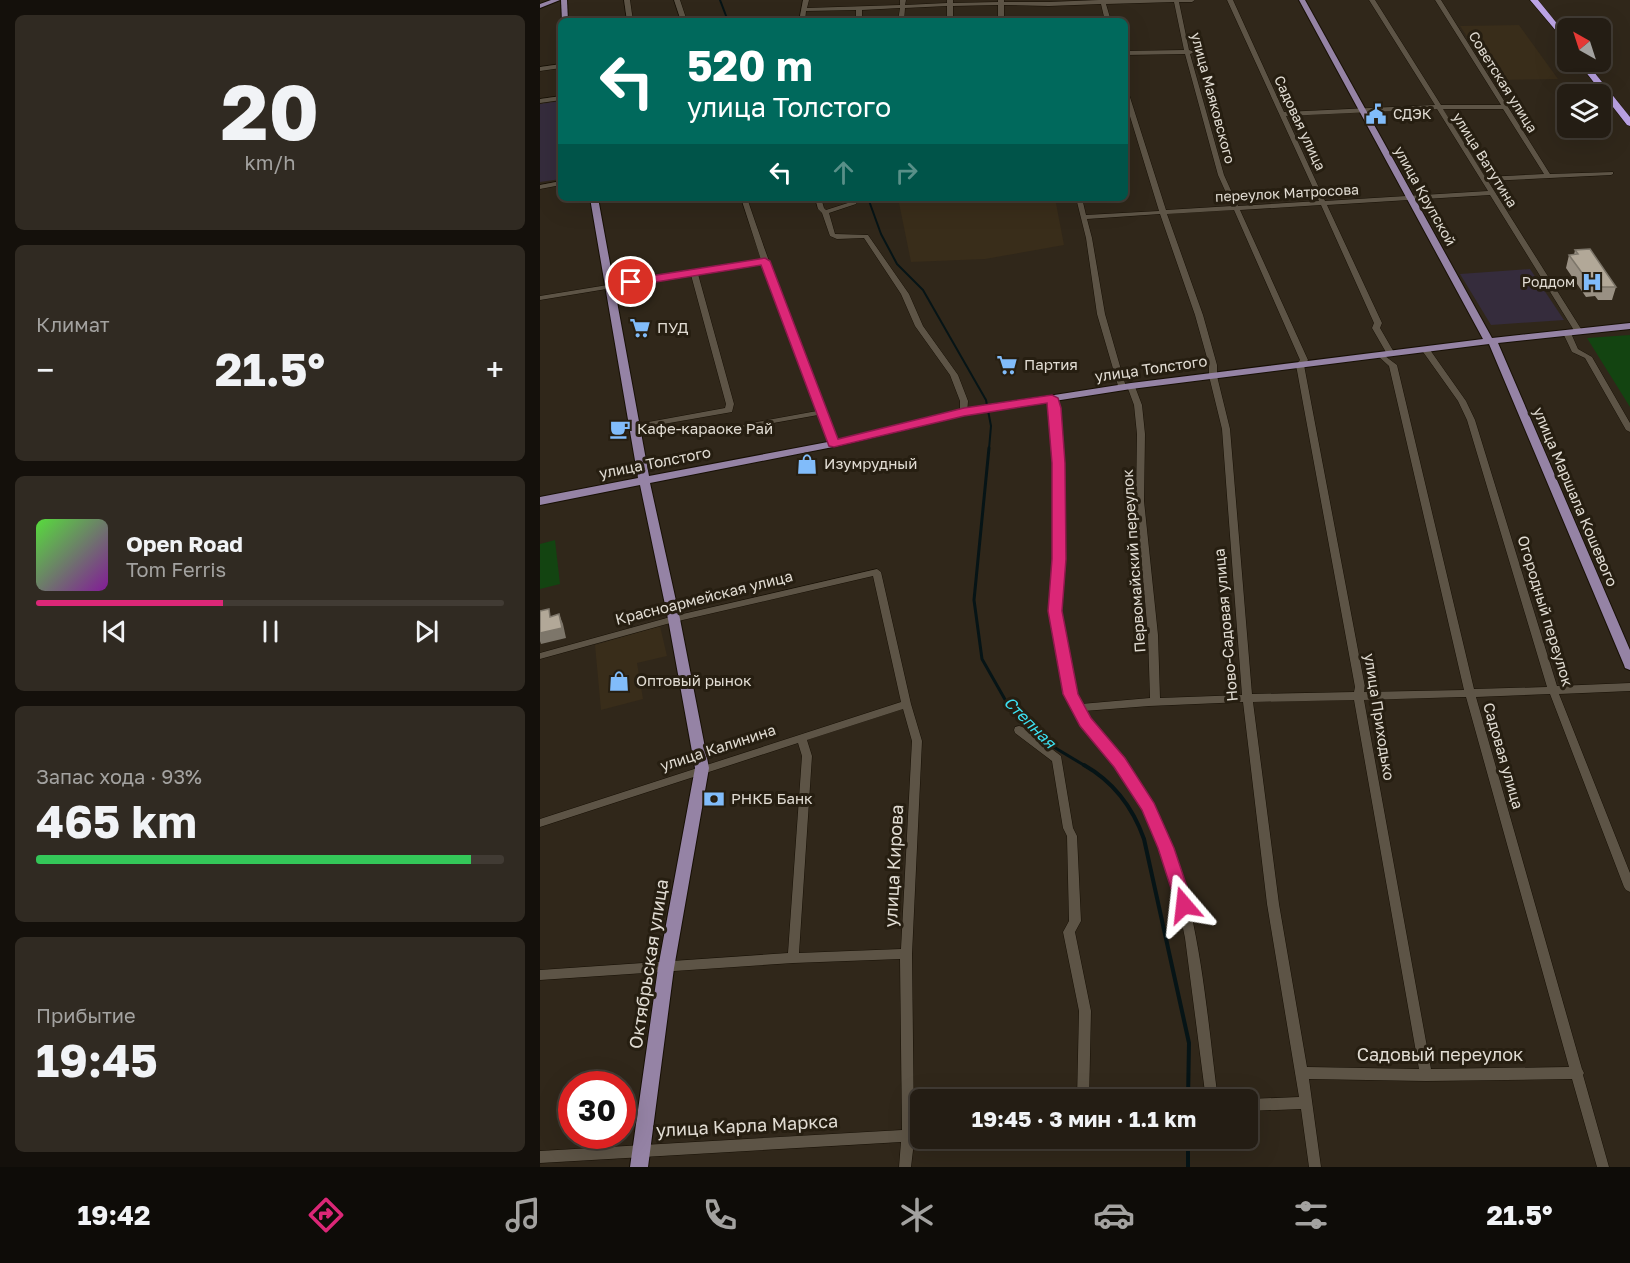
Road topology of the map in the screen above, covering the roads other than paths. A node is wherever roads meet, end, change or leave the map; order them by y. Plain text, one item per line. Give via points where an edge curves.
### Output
1 (627, 0) edge
2 (677, 0) edge
3 (806, 0) edge
4 (858, 0) edge
5 (1177, 0) edge
6 (1192, 0) edge
7 (1230, 0) edge
8 (1302, 0) edge
9 (1372, 0) edge
10 (1438, 0) edge
11 (1534, 0) edge
12 (558, 1) edge
13 (1001, 1) edge
14 (950, 2) edge
15 (1043, 2) edge
16 (1103, 2) edge
17 (540, 3) edge
18 (902, 3) edge
19 (858, 9) junction
20 (805, 10) junction
21 (564, 18) edge
22 (630, 18) edge
23 (683, 18) edge
24 (803, 18) edge
25 (859, 18) edge
26 (950, 18) edge
27 (1001, 18) edge
28 (1107, 18) edge
29 (1557, 29) edge
30 (1190, 52) junction
31 (1128, 53) edge
32 (558, 66) edge
33 (540, 69) edge
34 (1590, 72) edge
35 (558, 98) edge
36 (1128, 100) edge
37 (540, 101) edge
38 (1439, 107) junction
39 (1504, 107) junction
40 (1363, 111) junction
41 (1281, 114) junction
42 (1630, 123) edge
43 (1611, 173) dead end
44 (1548, 176) junction
45 (1483, 179) junction
46 (558, 184) edge
47 (540, 187) edge
48 (1491, 193) junction
49 (1410, 197) junction
50 (595, 201) edge
51 (745, 201) edge
52 (819, 201) edge
53 (855, 201) edge
54 (1080, 201) edge
55 (1323, 204) junction
56 (1235, 207) junction
57 (825, 212) junction
58 (1164, 213) junction
59 (1083, 217) junction
60 (765, 261) junction
61 (694, 272) junction
62 (610, 286) junction
63 (540, 298) edge
64 (1630, 326) edge
65 (1579, 332) junction
66 (1567, 333) junction
67 (1491, 341) junction
68 (1425, 349) junction
69 (1386, 354) junction
70 (1300, 365) junction
71 (1213, 376) junction
72 (1126, 387) junction
73 (1052, 398) junction
74 (822, 412) junction
75 (968, 412) junction
76 (746, 426) dead end
77 (635, 427) junction
78 (1630, 430) edge
79 (834, 444) junction
80 (644, 480) junction
81 (540, 501) edge
82 (877, 572) joint
83 (674, 619) junction
84 (540, 656) edge
85 (1630, 665) edge
86 (1630, 687) edge
87 (1553, 690) junction
88 (1470, 693) junction
89 (1358, 696) junction
90 (1247, 697) junction
91 (1155, 700) junction
92 (906, 704) junction
93 (1078, 708) junction
94 (1019, 730) dead end
95 (801, 737) junction
96 (702, 768) junction
97 (540, 823) edge
98 (1630, 887) edge
99 (906, 954) junction
100 (793, 958) junction
101 (666, 968) junction
102 (540, 975) edge
103 (1302, 1073) junction
104 (1578, 1073) junction
105 (1426, 1075) junction
106 (912, 1089) edge
107 (1083, 1089) edge
108 (1211, 1089) edge
109 (1306, 1103) junction
110 (1258, 1105) edge
111 (910, 1135) edge
112 (910, 1149) edge
113 (641, 1150) junction
114 (540, 1157) edge
115 (639, 1167) edge
116 (905, 1167) edge
117 (1315, 1167) edge
118 (1603, 1167) edge

1 - 22 street
2 - 23 street
3 - 20 street
4 - 19 street
5 - 6 street
5 - 16 street
5 - 30 street, улица Маяковского
7 - 41 street, Садовая улица
8 - 40 main road, улица Крупской
9 - 38 street, улица Ватутина
10 - 39 street, Советская улица
11 - 29 highway
12 - 17 main road
12 - 21 main road
13 - 14 street
13 - 15 street
13 - 27 street
14 - 18 street
14 - 26 street
15 - 16 street
16 - 28 street
18 - 19 street
19 - 20 street
19 - 25 street
20 - 24 street
30 - 31 street
30 - 56 street, улица Маяковского via 1221,175
32 - 33 street
34 - 42 highway
35 - 37 street
36 - 58 street, Ново-Садовая улица
38 - 39 street
38 - 40 street
38 - 45 street, улица Ватутина
39 - 44 street, Советская улица
40 - 41 street
40 - 49 main road, улица Крупской
41 - 55 street, Садовая улица
43 - 44 street
44 - 45 street
45 - 48 street, улица Ватутина
46 - 47 street
48 - 49 street, переулок Матросова
48 - 65 street, улица Ватутина
49 - 55 street, переулок Матросова
49 - 67 main road, улица Крупской
50 - 62 main road
51 - 60 street
52 - 57 street
53 - 57 street
54 - 59 street, Первомайский переулок
55 - 56 street, переулок Матросова
55 - 69 street, Садовая улица via 1378,323 1376,328
56 - 58 street, переулок Матросова
56 - 70 street, улица Маяковского via 1304,360
57 - 75 street via 832,235 866,236 876,249 905,294 919,326 954,375
58 - 59 street, переулок Матросова
58 - 71 street, Ново-Садовая улица via 1199,315
59 - 72 street, Первомайский переулок via 1101,314
60 - 61 street
60 - 74 street
61 - 62 street
61 - 77 street via 729,410
62 - 63 street
62 - 77 main road
64 - 65 main road, улица Толстого
65 - 66 main road, улица Толстого
66 - 67 main road, улица Толстого
66 - 78 street via 1575,350 1588,357
67 - 68 main road, улица Толстого
67 - 85 main road, улица Маршала Кошевого
68 - 69 main road, улица Толстого
68 - 87 street, Огородный переулок via 1462,400 1471,420
69 - 70 main road, улица Толстого
69 - 88 street, Садовая улица via 1393,365
70 - 71 main road, улица Толстого
70 - 89 street, улица Приходько via 1360,687
71 - 72 main road, улица Толстого
71 - 90 street, Ново-Садовая улица via 1226,429
72 - 73 main road, улица Толстого
72 - 91 street, Первомайский переулок via 1138,405 1141,434 1140,501
73 - 75 main road, улица Толстого
73 - 93 street via 1059,463 1055,611 1071,694
74 - 76 street
74 - 79 street
75 - 79 main road, улица Толстого
77 - 80 main road
79 - 80 main road, улица Толстого
80 - 81 main road, улица Толстого
80 - 83 main road
82 - 83 street, Красноармейская улица
82 - 92 street, улица Кирова
83 - 84 street, Красноармейская улица
83 - 96 main road
86 - 87 street
87 - 88 street
87 - 98 street, Огородный переулок
88 - 89 street
88 - 104 street, Садовая улица
89 - 90 street
89 - 105 street, улица Приходько
90 - 91 street
90 - 103 street, Ново-Садовая улица via 1273,904
91 - 93 street
92 - 95 street, улица Калинина
92 - 99 street, улица Кирова via 917,741
93 - 108 street via 1149,808 1166,848 1191,938
94 - 107 street via 1057,759 1072,836 1075,921 1070,932 1085,1011
95 - 96 street, улица Калинина
95 - 100 street via 807,756
96 - 97 street, улица Калинина
96 - 101 main road, Октябрьская улица
99 - 100 street
99 - 106 street, улица Кирова
100 - 101 street
101 - 102 street
101 - 113 main road, Октябрьская улица
103 - 105 street, Садовый переулок
103 - 109 street, Ново-Садовая улица
104 - 105 street, Садовый переулок
104 - 118 street, Садовая улица
109 - 110 street
109 - 117 street, Ново-Садовая улица
111 - 113 street, улица Карла Маркса
112 - 116 street, улица Кирова
113 - 114 street, улица Карла Маркса
113 - 115 main road, Октябрьская улица

